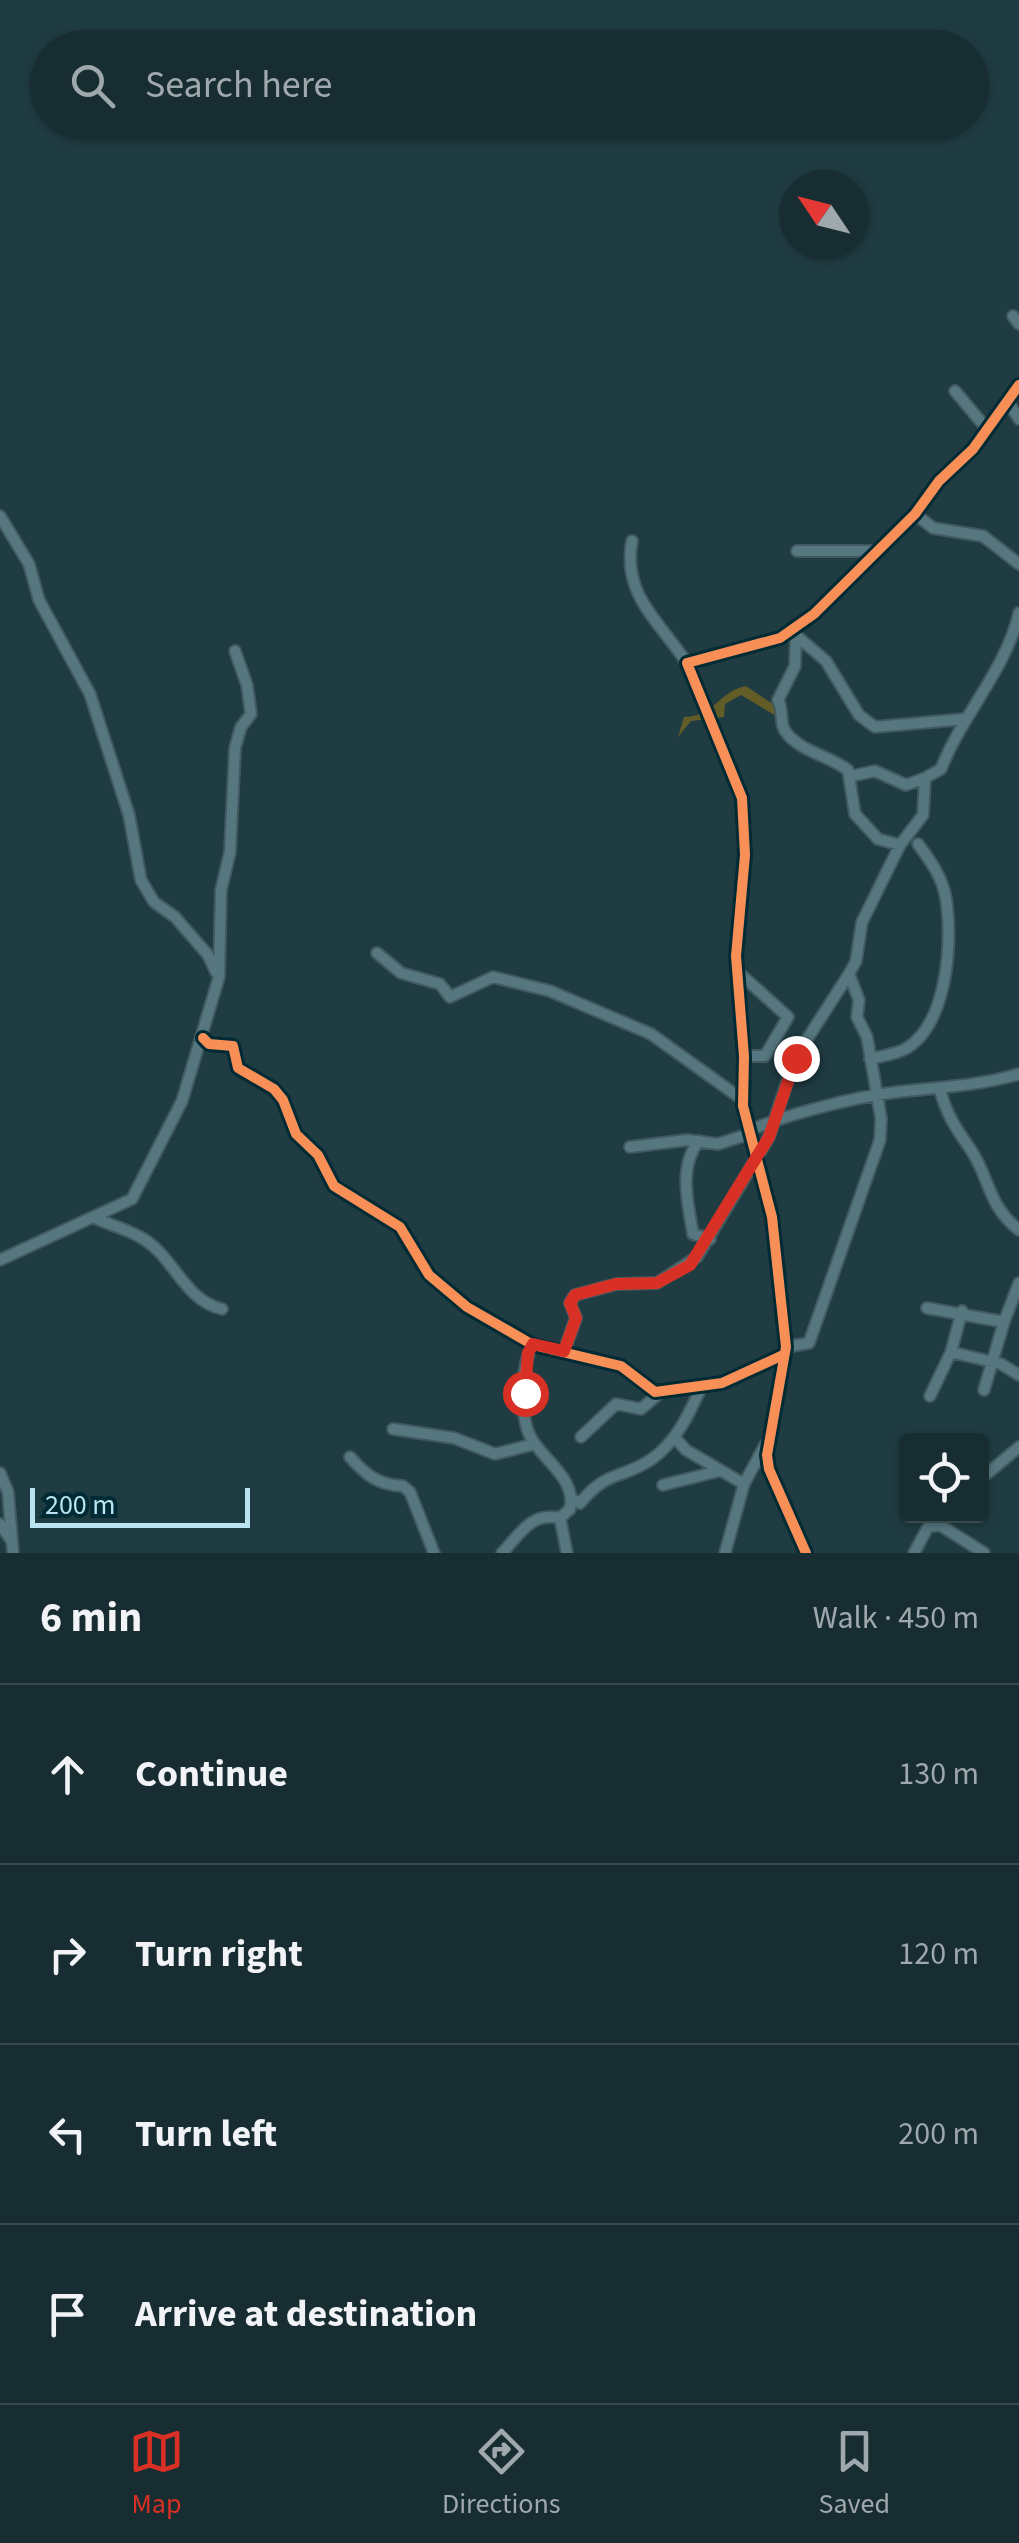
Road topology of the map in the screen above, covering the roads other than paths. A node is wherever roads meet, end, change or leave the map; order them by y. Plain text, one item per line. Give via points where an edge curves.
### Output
1 (1019, 385) edge
2 (956, 391) dead end
3 (1007, 400) junction
4 (1019, 419) edge
5 (987, 429) junction
6 (916, 514) junction
7 (0, 516) edge
8 (632, 541) dead end
9 (797, 551) dead end
10 (875, 551) junction
11 (1019, 564) edge
12 (1019, 613) edge
13 (794, 633) junction
14 (235, 651) dead end
15 (687, 663) junction
16 (965, 720) junction
17 (852, 776) junction
18 (926, 778) junction
19 (918, 844) dead end
20 (900, 845) junction
21 (377, 953) dead end
22 (736, 971) junction
23 (849, 974) junction
24 (219, 977) junction
25 (204, 1038) junction
26 (744, 1056) junction
27 (870, 1059) junction
28 (1018, 1077) edge
29 (940, 1090) junction
30 (878, 1095) junction
31 (743, 1100) junction
32 (771, 1121) junction
33 (748, 1132) junction
34 (699, 1141) junction
35 (630, 1147) dead end
36 (756, 1162) junction
37 (96, 1218) junction
38 (1019, 1230) edge
39 (710, 1239) junction
40 (0, 1260) edge
41 (1019, 1283) edge
42 (222, 1308) dead end
43 (927, 1308) dead end
44 (962, 1311) junction
45 (1004, 1322) junction
46 (533, 1344) junction
47 (564, 1351) junction
48 (784, 1351) junction
49 (951, 1352) junction
50 (994, 1362) junction
51 (1019, 1375) edge
52 (700, 1388) junction
53 (984, 1390) dead end
54 (662, 1392) junction
55 (930, 1396) dead end
56 (393, 1429) dead end
57 (770, 1435) junction
58 (674, 1437) junction
59 (581, 1438) dead end
60 (535, 1444) junction
61 (1019, 1447) edge
62 (350, 1457) dead end
63 (750, 1468) junction
64 (769, 1469) junction
65 (720, 1471) junction
66 (989, 1472) edge
67 (0, 1473) edge
68 (744, 1484) junction
69 (663, 1485) dead end
70 (572, 1499) junction
71 (560, 1518) junction
72 (932, 1523) edge
73 (0, 1524) edge
74 (928, 1527) junction
75 (13, 1547) edge
76 (566, 1552) edge
77 (434, 1553) edge
78 (502, 1553) edge
79 (725, 1553) edge
80 (806, 1553) edge
81 (914, 1553) edge
82 (984, 1553) edge

1 - 3 street
2 - 5 street
3 - 4 street
3 - 5 street
5 - 6 street
6 - 10 street
6 - 11 street via 932,528 984,536
7 - 24 street via 90,694 129,816 141,880 208,955
8 - 15 street via 626,570
9 - 10 street
10 - 13 street
12 - 16 street
13 - 15 street
13 - 16 street via 826,661 859,715 875,727
13 - 17 street via 794,670 778,700 782,722 806,749 832,758
14 - 24 street via 251,710 235,748
15 - 22 street via 742,798
16 - 18 street via 948,743 942,768
17 - 18 street via 875,771 906,785
17 - 20 street via 855,814 878,839
18 - 20 street via 923,814
19 - 27 street via 946,899 948,951 937,1017 906,1049
20 - 23 street via 862,922
21 - 31 street via 401,973 440,984 450,997 492,977 550,991 651,1034
22 - 26 street
22 - 26 street via 788,1016 765,1056
23 - 27 street
23 - 32 street via 796,1058
24 - 25 street
25 - 37 street via 182,1102 140,1186 124,1206
25 - 46 street via 233,1046 238,1068 274,1089 334,1186 400,1227 428,1275 482,1318
26 - 31 street
27 - 30 street
28 - 29 street
29 - 30 street
29 - 38 street via 948,1121 971,1148 992,1202
30 - 32 street
30 - 48 street via 880,1140 823,1307 809,1343
31 - 33 street
32 - 33 street
32 - 36 street
33 - 34 street via 718,1144
33 - 36 street
34 - 35 street
34 - 39 street via 687,1162 689,1207 693,1234
36 - 39 street
36 - 48 street via 772,1217
37 - 40 street
37 - 42 street via 142,1237 180,1272 198,1300
39 - 47 street via 669,1279 575,1295 570,1303 576,1318
41 - 45 street
43 - 44 street
44 - 45 street
44 - 49 street
45 - 50 street
46 - 47 street
46 - 60 street via 525,1393 527,1432
47 - 54 street via 610,1361
48 - 52 street
48 - 57 street
49 - 50 street
49 - 55 street
50 - 51 street
50 - 53 street
52 - 54 street
52 - 58 street
54 - 59 street via 641,1409 616,1404
56 - 60 street via 454,1438 494,1454
57 - 63 street
57 - 64 street
58 - 65 street
58 - 70 street via 650,1461 593,1486 580,1503
60 - 70 street
61 - 66 street
62 - 77 street via 367,1475 410,1492
63 - 64 street
63 - 68 street
64 - 80 street
65 - 68 street
65 - 69 street
67 - 75 street
68 - 79 street
70 - 71 street
71 - 76 street
71 - 78 street via 538,1516
72 - 74 street
73 - 75 street
74 - 81 street
74 - 82 street via 948,1528

